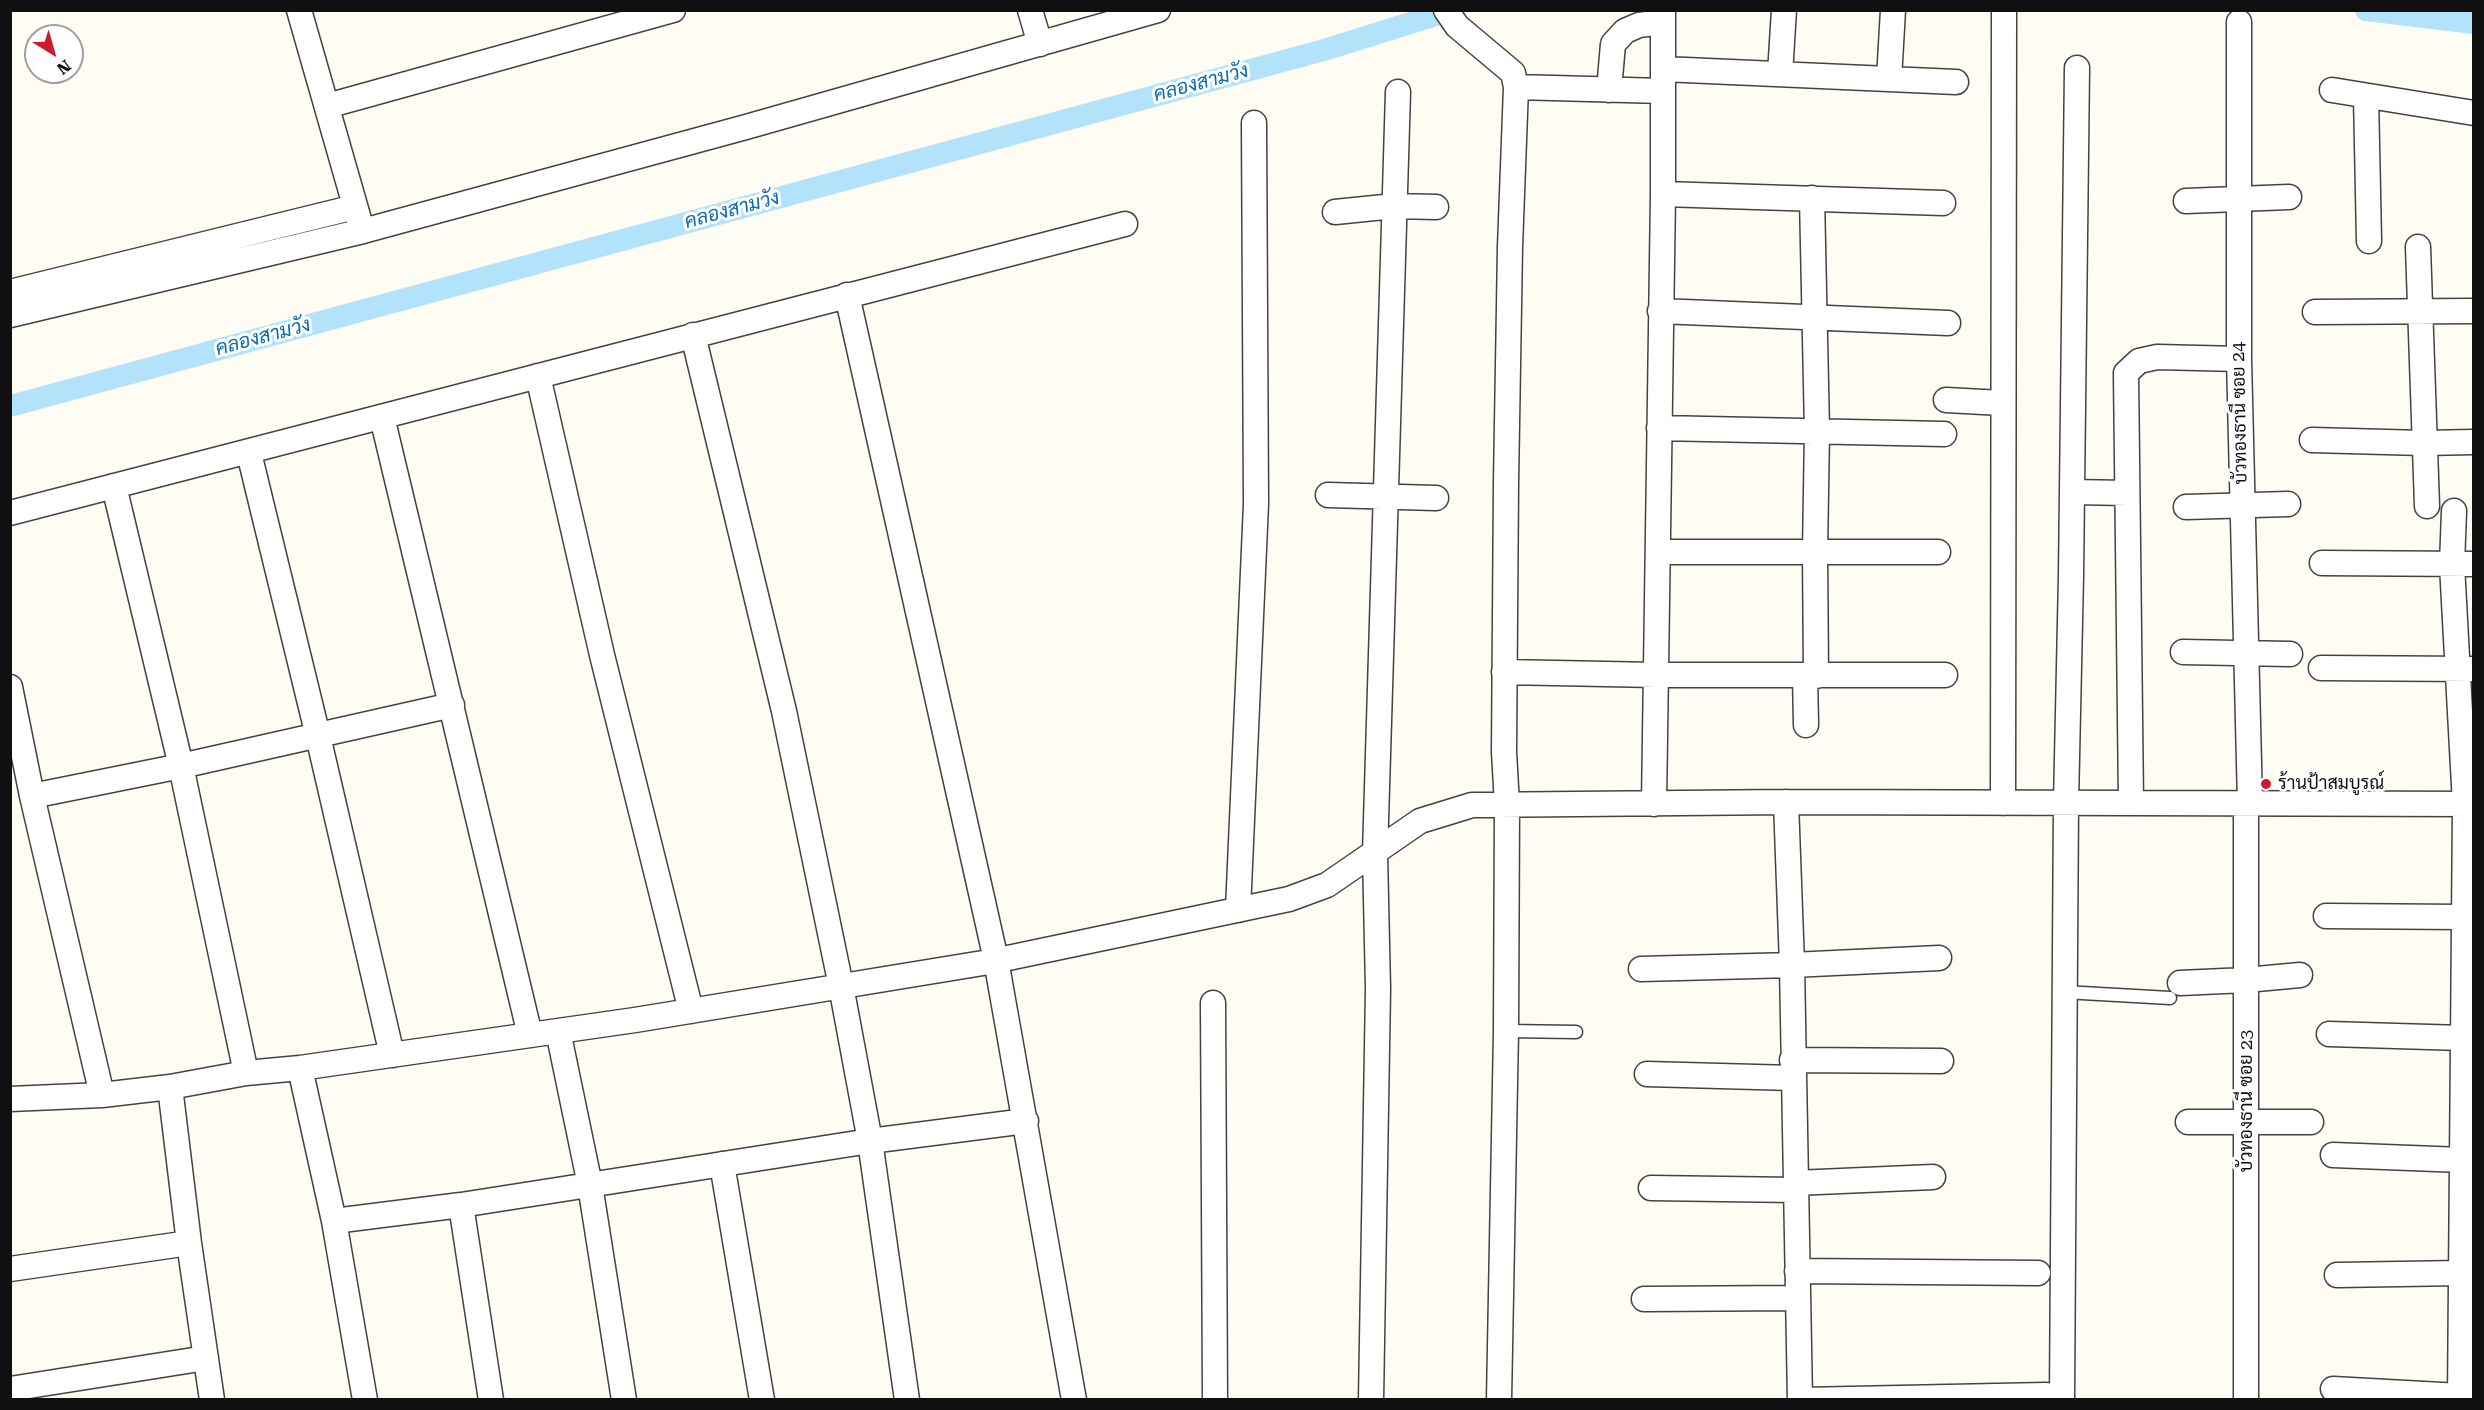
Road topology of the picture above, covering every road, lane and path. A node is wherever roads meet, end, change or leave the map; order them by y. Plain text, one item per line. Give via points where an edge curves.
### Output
1 (299, 10) edge
2 (673, 10) edge
3 (1030, 10) edge
4 (1158, 10) edge
5 (1784, 10) edge
6 (1893, 10) edge
7 (2004, 10) edge
8 (1663, 16) edge
9 (1452, 18) edge
10 (2239, 22) dead end
11 (1040, 44) junction
12 (2077, 68) dead end
13 (1780, 74) junction
14 (1889, 79) junction
15 (1663, 80) junction
16 (1956, 82) dead end
17 (1516, 87) junction
18 (1608, 90) junction
19 (2332, 90) dead end
20 (1398, 92) dead end
21 (2366, 96) junction
22 (327, 106) junction
23 (2474, 113) edge
24 (1254, 123) dead end
25 (1663, 194) junction
26 (2289, 197) dead end
27 (1812, 198) junction
28 (2239, 199) junction
29 (2186, 201) dead end
30 (1943, 202) dead end
31 (1394, 206) junction
32 (356, 207) junction
33 (1436, 207) dead end
34 (1335, 212) dead end
35 (1125, 224) dead end
36 (363, 231) junction
37 (2368, 241) dead end
38 (2418, 247) dead end
39 (10, 292) edge
40 (847, 295) junction
41 (1660, 311) junction
42 (2421, 311) junction
43 (2474, 311) edge
44 (2315, 312) dead end
45 (10, 315) edge
46 (1814, 318) junction
47 (1948, 323) dead end
48 (693, 335) junction
49 (2239, 358) junction
50 (538, 376) junction
51 (1946, 400) dead end
52 (2002, 403) junction
53 (382, 417) junction
54 (1659, 428) junction
55 (1817, 431) junction
56 (1944, 434) dead end
57 (2312, 440) dead end
58 (2474, 442) edge
59 (2423, 443) junction
60 (249, 453) junction
61 (114, 486) junction
62 (2072, 492) junction
63 (2127, 493) junction
64 (1328, 495) dead end
65 (1384, 497) junction
66 (1436, 498) dead end
67 (2241, 504) junction
68 (2288, 504) dead end
69 (2427, 506) dead end
70 (2186, 507) dead end
71 (2454, 512) dead end
72 (10, 513) edge
73 (1658, 552) junction
74 (1815, 552) junction
75 (1938, 552) dead end
76 (2322, 563) dead end
77 (2463, 565) edge
78 (2183, 652) dead end
79 (2246, 653) junction
80 (2290, 654) dead end
81 (2321, 668) dead end
82 (2466, 669) edge
83 (1504, 672) junction
84 (1656, 675) junction
85 (1811, 675) junction
86 (1945, 675) dead end
87 (10, 687) edge
88 (452, 705) junction
89 (14, 725) edge
90 (1806, 725) dead end
91 (318, 736) junction
92 (180, 766) junction
93 (32, 796) junction
94 (1786, 802) junction
95 (2066, 802) junction
96 (2003, 803) junction
97 (2131, 803) junction
98 (2248, 803) junction
99 (1654, 804) junction
100 (2469, 804) edge
101 (1507, 805) junction
102 (1375, 854) junction
103 (1238, 910) junction
104 (2326, 916) dead end
105 (2464, 917) junction
106 (2469, 957) edge
107 (1939, 958) dead end
108 (996, 960) junction
109 (1792, 965) junction
110 (1641, 969) dead end
111 (2300, 975) dead end
112 (2246, 980) junction
113 (841, 986) junction
114 (2175, 990) joint
115 (2064, 992) junction
116 (1213, 1003) dead end
117 (690, 1011) junction
118 (558, 1031) junction
119 (1506, 1031) junction
120 (1576, 1032) dead end
121 (2329, 1034) dead end
122 (530, 1035) junction
123 (2463, 1038) junction
124 (392, 1055) junction
125 (1941, 1061) dead end
126 (300, 1068) junction
127 (1792, 1069) junction
128 (2468, 1069) edge
129 (246, 1073) junction
130 (1647, 1074) dead end
131 (170, 1087) junction
132 (102, 1095) junction
133 (10, 1099) edge
134 (1026, 1121) junction
135 (2247, 1121) junction
136 (2188, 1122) dead end
137 (2312, 1122) dead end
138 (870, 1141) junction
139 (2333, 1155) dead end
140 (2462, 1160) junction
141 (722, 1164) junction
142 (1934, 1178) dead end
143 (591, 1185) junction
144 (1795, 1187) junction
145 (1651, 1188) dead end
146 (2468, 1194) edge
147 (460, 1205) junction
148 (334, 1221) junction
149 (189, 1243) junction
150 (10, 1269) edge
151 (1797, 1271) junction
152 (2038, 1273) dead end
153 (2462, 1273) junction
154 (2337, 1275) dead end
155 (1797, 1298) junction
156 (1644, 1299) dead end
157 (2467, 1310) edge
158 (206, 1358) junction
159 (10, 1389) edge
160 (2333, 1389) dead end
161 (2054, 1397) edge
162 (2460, 1398) edge
163 (212, 1400) edge
164 (365, 1400) edge
165 (491, 1400) edge
166 (624, 1400) edge
167 (762, 1400) edge
168 (907, 1400) edge
169 (1074, 1400) edge
170 (1215, 1400) edge
171 (1371, 1400) edge
172 (1499, 1400) edge
173 (1801, 1400) edge
174 (2246, 1400) edge

1 - 22 street
2 - 22 street
3 - 11 street
4 - 11 street
5 - 13 street
6 - 14 street
7 - 52 street
8 - 15 street
8 - 18 street via 1625,31 1613,44
9 - 17 street via 1513,74
10 - 28 street, บัวทองธานี ซอย 24
11 - 36 street
12 - 62 street
13 - 14 street
13 - 15 street
14 - 16 street
15 - 18 street
15 - 25 street
17 - 18 street
17 - 83 street
19 - 21 street
20 - 31 street
21 - 23 street
21 - 37 street
22 - 32 street
24 - 103 street via 1256,504
25 - 27 street
25 - 41 street
26 - 28 street
27 - 30 street
27 - 46 street
28 - 29 street
28 - 49 street, บัวทองธานี ซอย 24
31 - 33 street
31 - 34 street
31 - 65 street
32 - 36 street
32 - 39 street
35 - 40 street
36 - 45 street
38 - 42 street
40 - 48 street
40 - 108 street
41 - 46 street
41 - 54 street
42 - 43 street
42 - 44 street
42 - 59 street
46 - 47 street
46 - 55 street
48 - 50 street
48 - 113 street via 784,711
49 - 63 street via 2157,357 2139,361 2126,373
49 - 67 street, บัวทองธานี ซอย 24
50 - 53 street
50 - 117 street
51 - 52 street
52 - 96 street
53 - 60 street
53 - 88 street
54 - 55 street
54 - 73 street
55 - 56 street
55 - 74 street
57 - 59 street
58 - 59 street
59 - 69 street
60 - 61 street
60 - 91 street
61 - 72 street
61 - 92 street
62 - 63 street
62 - 95 street
63 - 97 street
64 - 65 street
65 - 66 street
65 - 102 street
67 - 68 street
67 - 70 street
67 - 79 street, บัวทองธานี ซอย 24
71 - 77 street
73 - 74 street
73 - 84 street
74 - 75 street
74 - 85 street
76 - 77 street
77 - 82 street
78 - 79 street
79 - 80 street
79 - 98 street, บัวทองธานี ซอย 24
81 - 82 street
82 - 100 street
83 - 84 street
83 - 101 street
84 - 85 street
84 - 99 street
85 - 86 street
85 - 90 street
87 - 89 street
88 - 91 street
88 - 122 street
89 - 93 street
91 - 92 street
91 - 124 street
92 - 93 street
92 - 129 street
93 - 132 street
94 - 96 street
94 - 99 street
94 - 109 street
95 - 96 street
95 - 97 street
95 - 115 street
97 - 98 street
98 - 100 street
98 - 112 street, บัวทองธานี ซอย 23
99 - 101 street
100 - 105 street
101 - 102 street via 1472,805 1420,821
101 - 119 street
102 - 103 street via 1327,885 1289,899
102 - 171 street via 1378,989
103 - 108 street
104 - 105 street
105 - 106 street
106 - 123 street
107 - 109 street
108 - 113 street
108 - 134 street
109 - 110 street
109 - 127 street
111 - 112 street
112 - 114 street
112 - 135 street, บัวทองธานี ซอย 23
113 - 117 street
113 - 138 street
114 - 115 lane
115 - 161 street
116 - 170 street
117 - 118 street
118 - 122 street
118 - 143 street
119 - 120 lane
119 - 172 street
121 - 123 street
122 - 124 street
123 - 128 street
124 - 126 street
125 - 127 street
126 - 129 street
126 - 148 street
127 - 130 street
127 - 144 street
128 - 140 street
129 - 131 street
131 - 132 street
131 - 149 street
132 - 133 street
134 - 138 street
134 - 169 street
135 - 136 street
135 - 137 street
135 - 174 street, บัวทองธานี ซอย 23
138 - 141 street
138 - 168 street
139 - 140 street
140 - 146 street
141 - 143 street
141 - 167 street
142 - 144 street
143 - 147 street
143 - 166 street
144 - 145 street
144 - 151 street
146 - 153 street
147 - 148 street
147 - 165 street
148 - 164 street
149 - 150 street
149 - 158 street
151 - 152 street
151 - 155 street
153 - 154 street
153 - 157 street
155 - 156 street
155 - 173 street
157 - 162 street
158 - 159 street
158 - 163 street
160 - 162 street
161 - 173 street

